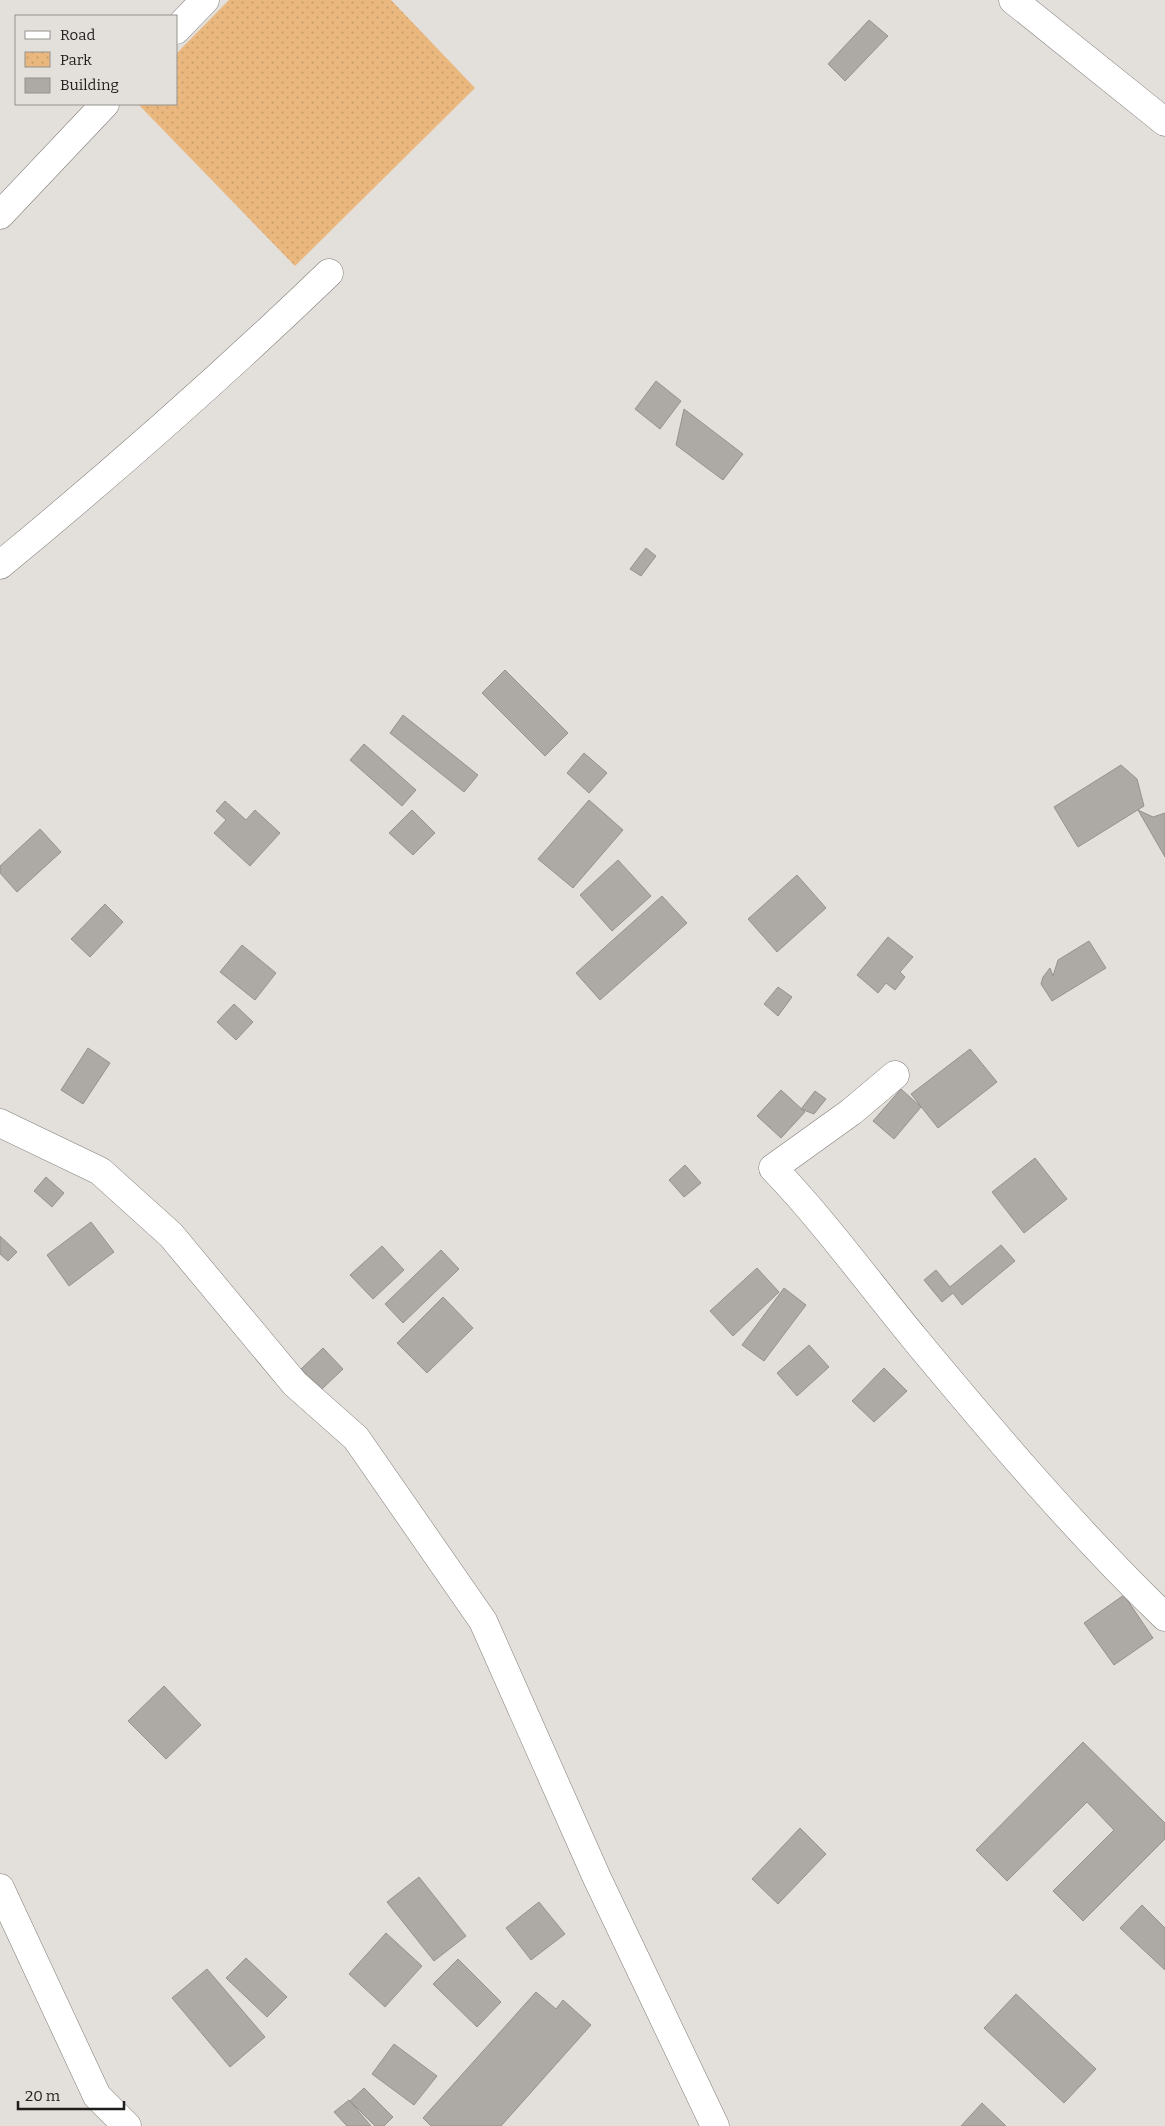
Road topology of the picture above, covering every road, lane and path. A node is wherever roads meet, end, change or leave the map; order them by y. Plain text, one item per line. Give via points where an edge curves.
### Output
1 (204, 0) edge
2 (1013, 0) edge
3 (178, 28) edge
4 (104, 105) edge
5 (1165, 122) edge
6 (0, 214) edge
7 (329, 273) dead end
8 (0, 565) edge
9 (895, 1075) dead end
10 (0, 1123) edge
11 (1165, 1617) edge
12 (0, 1888) edge
13 (127, 2126) edge
14 (715, 2126) edge

1 - 3 street
2 - 5 street
4 - 6 street
7 - 8 street via 178,414
9 - 11 street via 851,1112 773,1168 800,1195 915,1339 998,1436 1130,1583
10 - 14 street via 100,1170 171,1235 296,1384 356,1438 484,1621 598,1878
12 - 13 street via 97,2096

